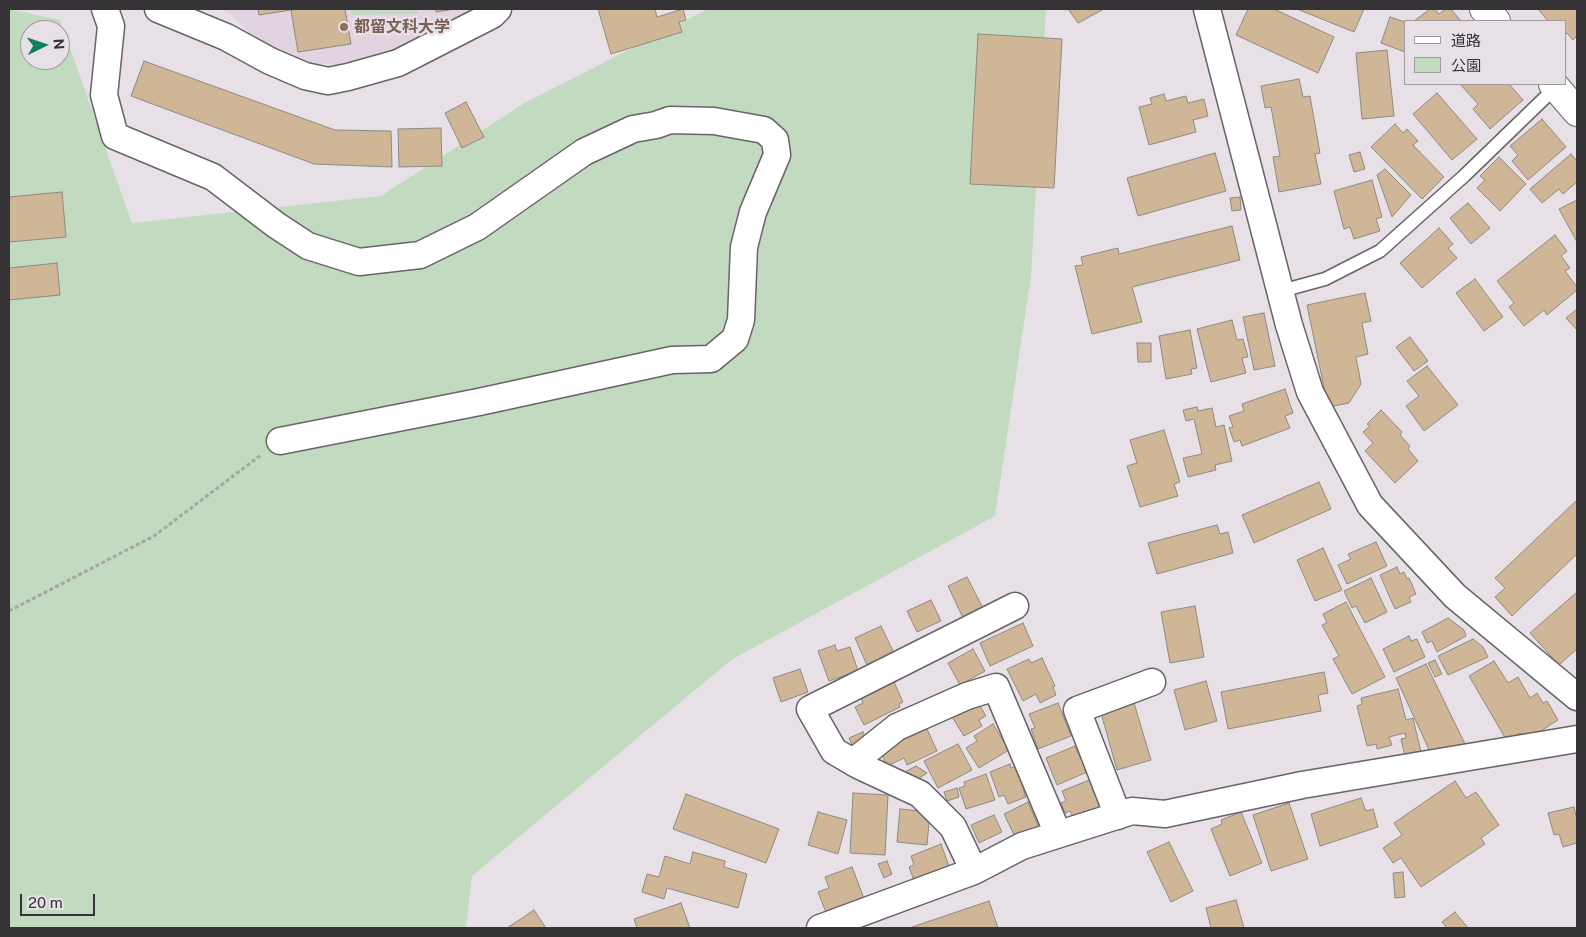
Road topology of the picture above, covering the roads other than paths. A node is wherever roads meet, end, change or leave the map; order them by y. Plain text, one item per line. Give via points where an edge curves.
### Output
1 (105, 9) edge
2 (158, 9) edge
3 (498, 9) edge
4 (1207, 9) edge
5 (1484, 9) edge
6 (1495, 20) edge
7 (1554, 85) edge
8 (1577, 112) edge
9 (1281, 291) junction
10 (280, 442) road end
11 (1015, 606) dead end
12 (1152, 682) dead end
13 (1577, 697) edge
14 (1577, 739) edge
15 (853, 762) junction
16 (1118, 816) junction
17 (1058, 834) junction
18 (974, 871) junction
19 (820, 928) edge

1 - 10 street via 111,26 104,95 115,136 213,177 308,246 359,262 420,255 477,228 584,152 633,129 670,120 714,121 764,130 775,140 777,155 753,212 744,247 741,320 735,339 711,359 672,360
2 - 3 street via 226,36 305,76 328,81 398,63
4 - 9 street
5 - 6 highway
7 - 8 highway
7 - 9 lane via 1464,176 1380,251 1325,279
9 - 13 street via 1310,392 1370,505 1455,596
11 - 15 street via 810,709 834,751
12 - 16 street via 1077,710
14 - 16 street via 1302,785 1165,814 1132,811
15 - 17 street via 897,727 967,696 996,687
15 - 18 street via 920,794 953,827
16 - 17 street
17 - 18 street via 1022,846
18 - 19 street

